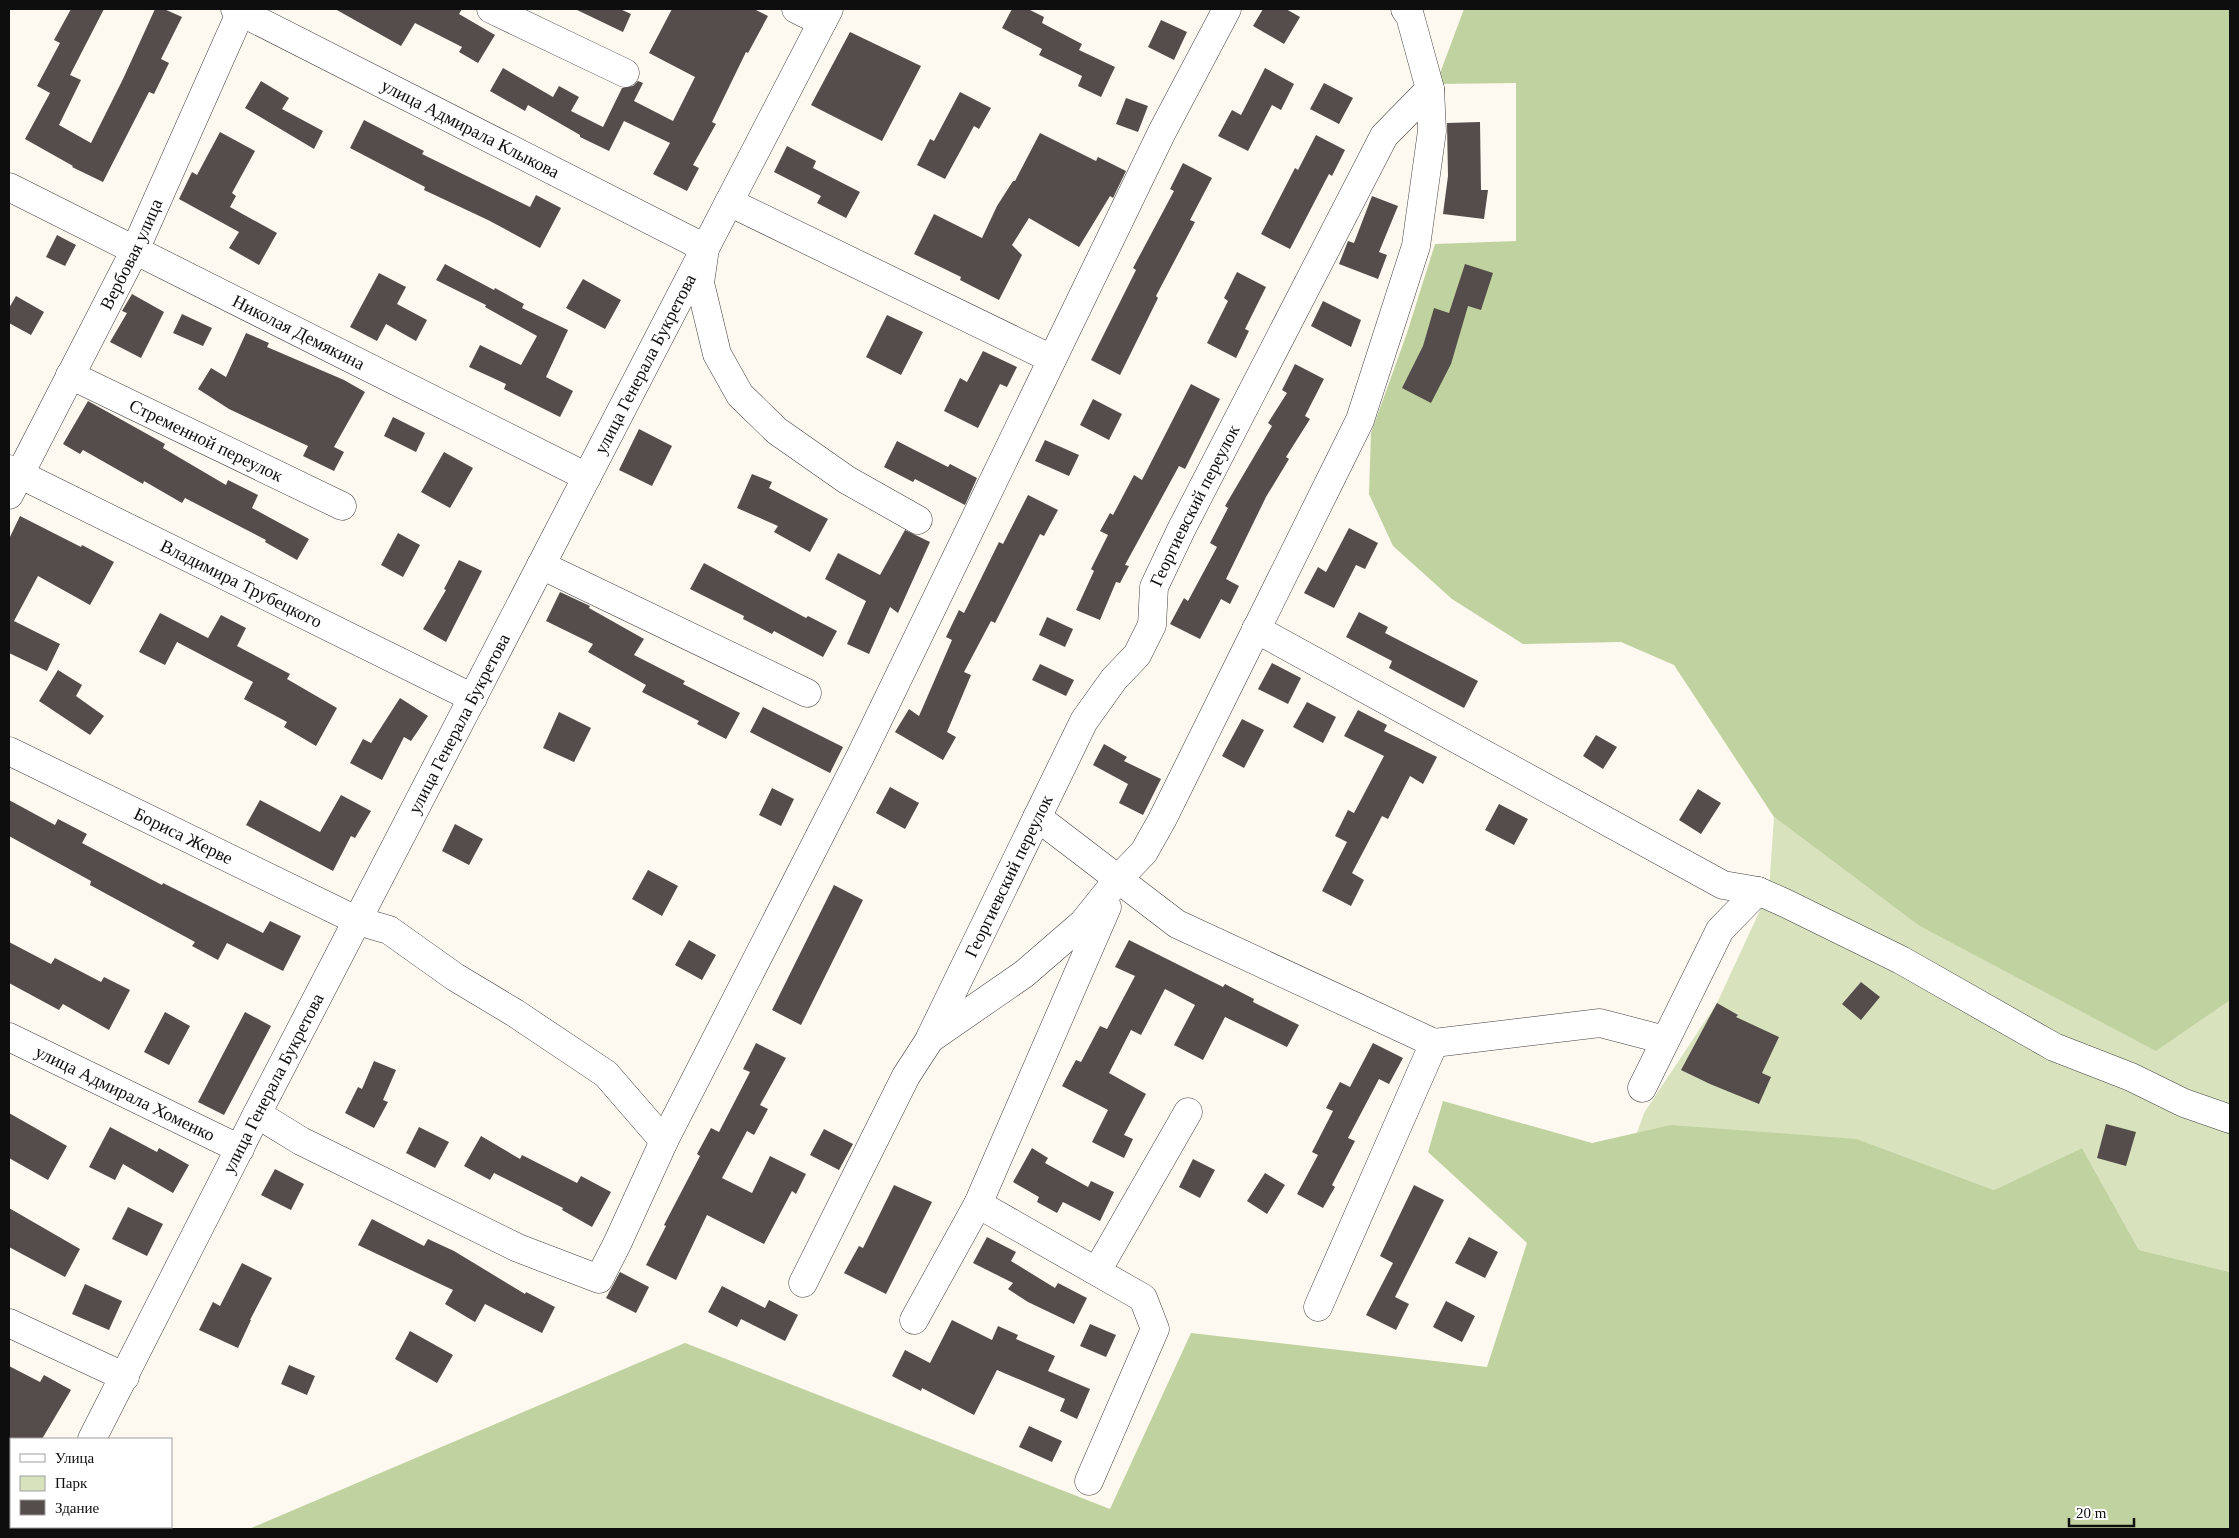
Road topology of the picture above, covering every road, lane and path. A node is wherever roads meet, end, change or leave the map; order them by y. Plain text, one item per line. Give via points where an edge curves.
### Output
1 (491, 9) edge
2 (796, 9) edge
3 (1227, 9) edge
4 (1406, 9) edge
5 (239, 10) edge
6 (825, 15) edge
7 (625, 73) dead end
8 (1430, 89) junction
9 (9, 187) edge
10 (729, 202) junction
11 (705, 248) junction
12 (135, 250) junction
13 (1052, 359) junction
14 (70, 375) junction
15 (587, 477) junction
16 (12, 479) edge
17 (342, 506) dead end
18 (918, 520) dead end
19 (541, 565) junction
20 (1256, 630) junction
21 (806, 693) dead end
22 (473, 698) junction
23 (9, 751) edge
24 (1037, 817) junction
25 (1119, 878) junction
26 (1758, 891) junction
27 (358, 921) junction
28 (9, 1037) edge
29 (930, 1039) junction
30 (1664, 1040) junction
31 (1434, 1043) junction
32 (1642, 1088) dead end
33 (1188, 1112) dead end
34 (258, 1114) junction
35 (2230, 1119) edge
36 (664, 1141) junction
37 (240, 1149) junction
38 (978, 1204) junction
39 (1097, 1272) junction
40 (803, 1282) dead end
41 (1318, 1306) dead end
42 (914, 1320) dead end
43 (9, 1323) edge
44 (125, 1378) junction
45 (93, 1438) edge
46 (1089, 1481) dead end

1 - 7 street
2 - 6 street
3 - 13 street via 1162,132
4 - 8 street
5 - 11 street, улица Адмирала Клыкова
5 - 12 street, Вербовая улица
6 - 10 street, улица Генерала Букретова
8 - 20 street via 1432,131 1416,246 1360,420
8 - 24 street, Георгиевский переулок via 1384,136 1177,538 1154,587 1152,625 1145,640 1137,655 1114,679 1084,720
9 - 12 street, Николая Демякина
10 - 11 street, улица Генерала Букретова
10 - 13 street
11 - 15 street, улица Генерала Букретова
11 - 18 street via 700,283 717,354 740,395 777,431 847,480
12 - 14 street, Вербовая улица
12 - 15 street, Николая Демякина
13 - 36 street via 860,757
14 - 16 street, Вербовая улица
14 - 17 street, Стременной переулок
15 - 19 street, улица Генерала Букретова
16 - 22 street, Владимира Трубецкого
19 - 21 street
19 - 22 street, улица Генерала Букретова
20 - 25 street via 1162,820 1144,852
20 - 26 street via 1723,885
22 - 27 street, улица Генерала Букретова
23 - 27 street, Бориса Жерве
24 - 25 street
24 - 29 street, Георгиевский переулок
25 - 29 street via 1083,923 1024,974
25 - 31 street via 1177,924
25 - 38 street
26 - 30 street via 1720,930
26 - 35 street via 1901,960 2054,1047 2131,1077 2184,1103
27 - 34 street, улица Генерала Букретова
27 - 36 street, Бориса Жерве via 389,930 455,977 606,1074
28 - 37 street, улица Адмирала Хоменко
29 - 40 street, Георгиевский переулок via 906,1076
30 - 31 street via 1600,1023
30 - 32 street
31 - 41 street
33 - 39 street
34 - 36 street via 302,1142 518,1248 598,1279 618,1244
34 - 37 street, улица Генерала Букретова
37 - 44 street, улица Генерала Букретова
38 - 39 street
38 - 42 street
39 - 46 street via 1143,1298 1155,1330
43 - 44 street
44 - 45 street, улица Генерала Букретова

